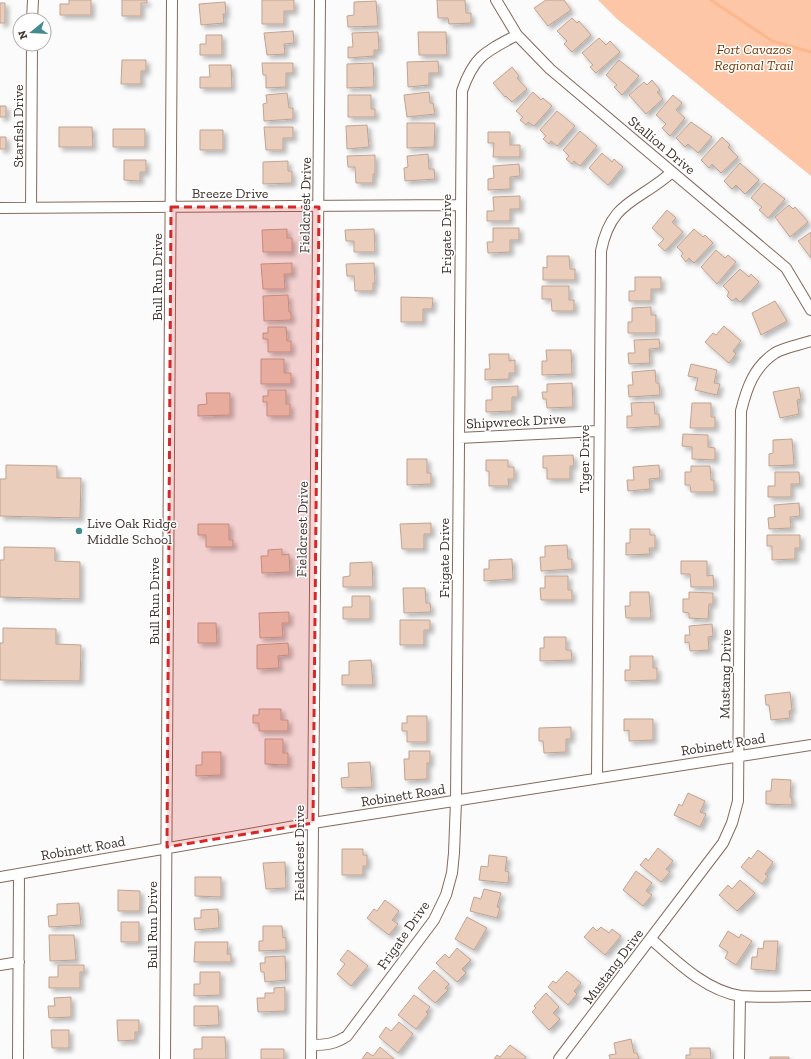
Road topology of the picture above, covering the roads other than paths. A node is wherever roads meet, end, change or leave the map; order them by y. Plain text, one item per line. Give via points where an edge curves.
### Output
1 (32, 0) edge
2 (172, 0) edge
3 (320, 0) edge
4 (496, 0) edge
5 (32, 12) edge
6 (517, 35) junction
7 (32, 52) edge
8 (672, 172) junction
9 (461, 205) junction
10 (171, 207) junction
11 (319, 207) junction
12 (0, 208) edge
13 (31, 208) junction
14 (811, 310) edge
15 (811, 341) edge
16 (598, 431) junction
17 (459, 438) junction
18 (811, 745) edge
19 (738, 756) junction
20 (597, 778) junction
21 (456, 801) junction
22 (313, 823) junction
23 (166, 847) junction
24 (19, 874) junction
25 (0, 877) edge
26 (651, 939) junction
27 (19, 962) junction
28 (0, 965) edge
29 (740, 996) junction
30 (811, 996) edge
31 (312, 1045) junction
32 (18, 1059) edge
33 (165, 1059) edge
34 (311, 1059) edge
35 (559, 1059) edge
36 (739, 1059) edge

1 - 5 street
2 - 10 street, Bull Run Drive
3 - 11 street, Fieldcrest Drive
4 - 6 street, Stallion Drive
6 - 8 street, Stallion Drive via 550,69
6 - 9 street, Frigate Drive via 478,58 469,71 462,91
7 - 13 street, Starfish Drive
8 - 14 street, Stallion Drive via 786,268
8 - 16 street, Tiger Drive via 657,185 630,200 608,226 603,239
9 - 11 street, Breeze Drive
9 - 17 street, Frigate Drive
10 - 11 street, Breeze Drive
10 - 13 street, Breeze Drive
10 - 23 street, Bull Run Drive
11 - 22 street, Fieldcrest Drive
12 - 13 street, Breeze Drive
15 - 19 street, Mustang Drive via 776,352 754,372 741,411
16 - 17 street, Shipwreck Drive
16 - 20 street, Tiger Drive
17 - 21 street, Frigate Drive
18 - 19 street, Robinett Road
19 - 20 street, Robinett Road
19 - 26 street, Mustang Drive via 738,801 723,843
20 - 21 street, Robinett Road
21 - 22 street, Robinett Road
21 - 31 street, Frigate Drive via 452,873 446,895 434,920 347,1036 328,1045
22 - 23 street, Robinett Road
22 - 31 street, Fieldcrest Drive
23 - 24 street, Robinett Road
23 - 33 street, Bull Run Drive
24 - 25 street, Robinett Road
24 - 27 street
26 - 29 street via 690,973 711,986
26 - 35 street, Mustang Drive
27 - 28 street
27 - 32 street
29 - 30 street
29 - 36 street
31 - 34 street, Fieldcrest Drive

